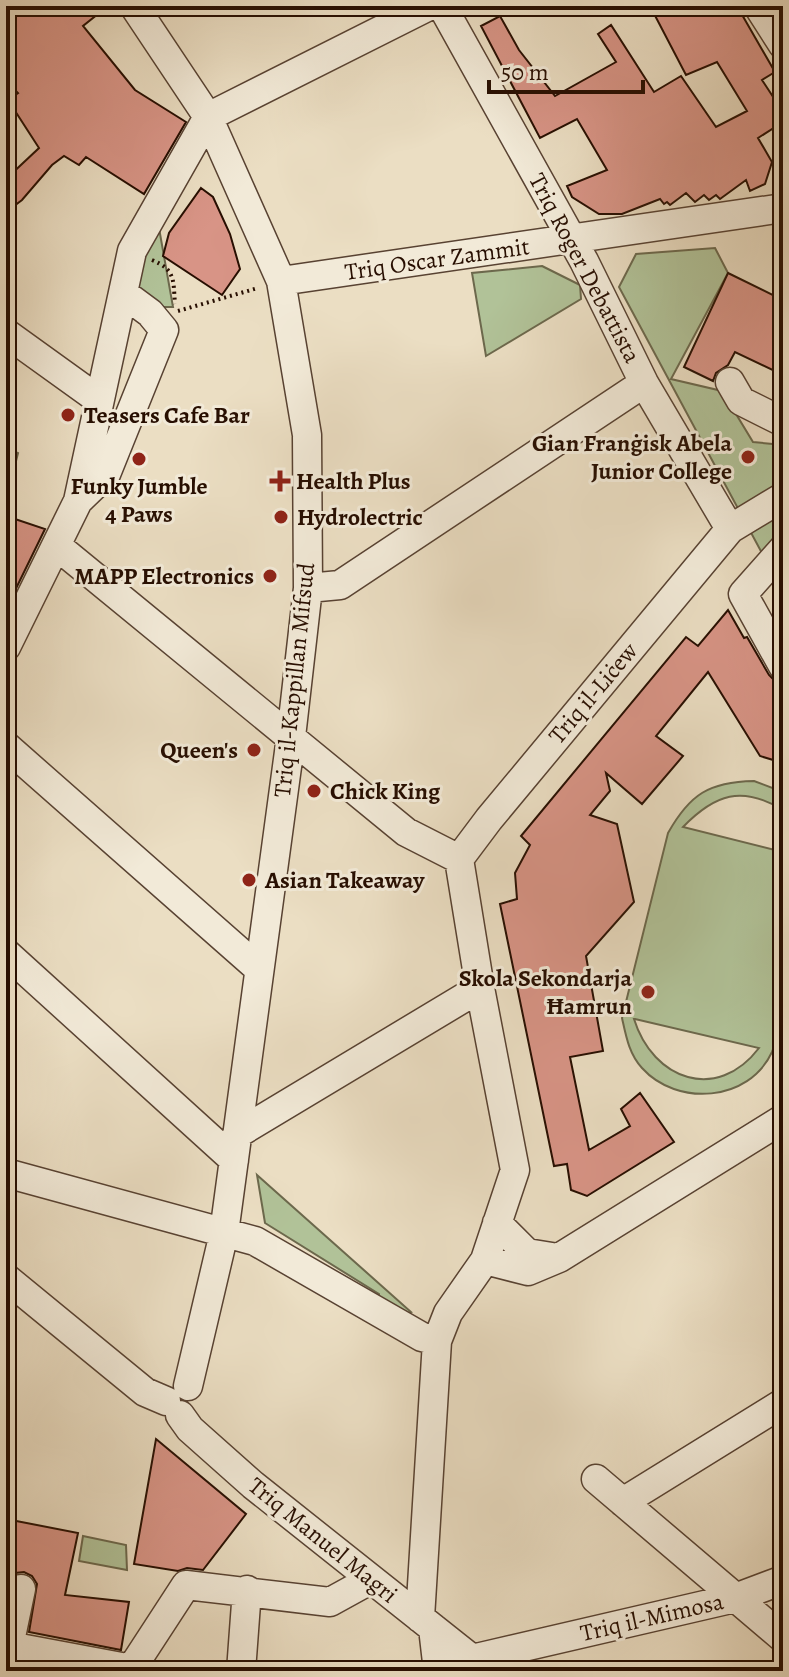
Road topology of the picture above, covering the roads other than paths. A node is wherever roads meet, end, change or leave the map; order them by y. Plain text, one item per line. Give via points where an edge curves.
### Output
1 (134, 6) edge
2 (429, 6) edge
3 (442, 6) edge
4 (758, 6) edge
5 (783, 45) edge
6 (208, 117) junction
7 (781, 204) edge
8 (572, 239) junction
9 (281, 281) junction
10 (123, 293) junction
11 (6, 333) edge
12 (730, 382) dead end
13 (644, 383) junction
14 (99, 400) junction
15 (783, 422) edge
16 (783, 497) edge
17 (78, 501) junction
18 (730, 529) junction
19 (57, 546) junction
20 (783, 549) edge
21 (308, 588) junction
22 (6, 647) edge
23 (783, 666) edge
24 (291, 737) junction
25 (6, 746) edge
26 (459, 859) junction
27 (6, 953) edge
28 (258, 968) junction
29 (480, 988) junction
30 (783, 1119) edge
31 (235, 1147) junction
32 (6, 1173) edge
33 (497, 1223) junction
34 (224, 1233) junction
35 (559, 1258) junction
36 (485, 1260) junction
37 (6, 1278) edge
38 (437, 1341) junction
39 (178, 1401) junction
40 (783, 1403) edge
41 (596, 1479) dead end
42 (623, 1502) junction
43 (370, 1580) junction
44 (783, 1580) edge
45 (21, 1589) dead end
46 (247, 1590) junction
47 (735, 1598) junction
48 (427, 1623) junction
49 (783, 1638) edge
50 (8, 1654) edge
51 (480, 1665) edge
52 (131, 1670) edge
53 (241, 1671) edge
54 (438, 1671) edge

1 - 6 street, Triq il-Kappillan Mifsud
2 - 6 street
3 - 8 street, Triq Roger Debattista
4 - 5 street
6 - 9 street, Triq il-Kappillan Mifsud
6 - 10 street via 132,251
7 - 8 street, Triq Oscar Zammit
8 - 9 street, Triq Oscar Zammit
8 - 13 street, Triq Roger Debattista
9 - 21 street, Triq il-Kappillan Mifsud via 307,435
10 - 14 street
10 - 17 street via 164,330 106,474
11 - 14 street
12 - 15 street via 741,401
13 - 18 street, Triq Roger Debattista
13 - 21 street via 340,585
14 - 17 street
16 - 18 street, Triq il-Liċew
17 - 19 street
18 - 26 street, Triq il-Liċew
19 - 22 street
19 - 24 street
20 - 23 street via 743,594
21 - 24 street, Triq il-Kappillan Mifsud
24 - 26 street via 406,832
24 - 28 street, Triq il-Kappillan Mifsud
25 - 28 street
26 - 29 street
27 - 31 street
28 - 31 street, Triq il-Kappillan Mifsud
29 - 31 street
29 - 33 street via 515,1170
30 - 35 street
31 - 34 street, Triq il-Kappillan Mifsud
32 - 34 street
33 - 35 street via 527,1253
33 - 36 street
34 - 38 street via 255,1241
34 - 39 street, Triq il-Kappillan Mifsud
35 - 36 street via 528,1271
36 - 38 street via 448,1313
37 - 39 street, Triq Manuel Magri via 145,1392
38 - 48 street
39 - 43 street, Triq Manuel Magri via 190,1429
40 - 42 street
41 - 42 street
42 - 47 street
43 - 46 street via 330,1602
43 - 48 street, Triq Manuel Magri
44 - 47 street, Triq il-Mimosa
45 - 50 street
46 - 52 street via 186,1585
46 - 53 street
47 - 49 street
47 - 51 street, Triq il-Mimosa
48 - 51 street, Triq Manuel Magri
48 - 54 street
50 - 52 street

